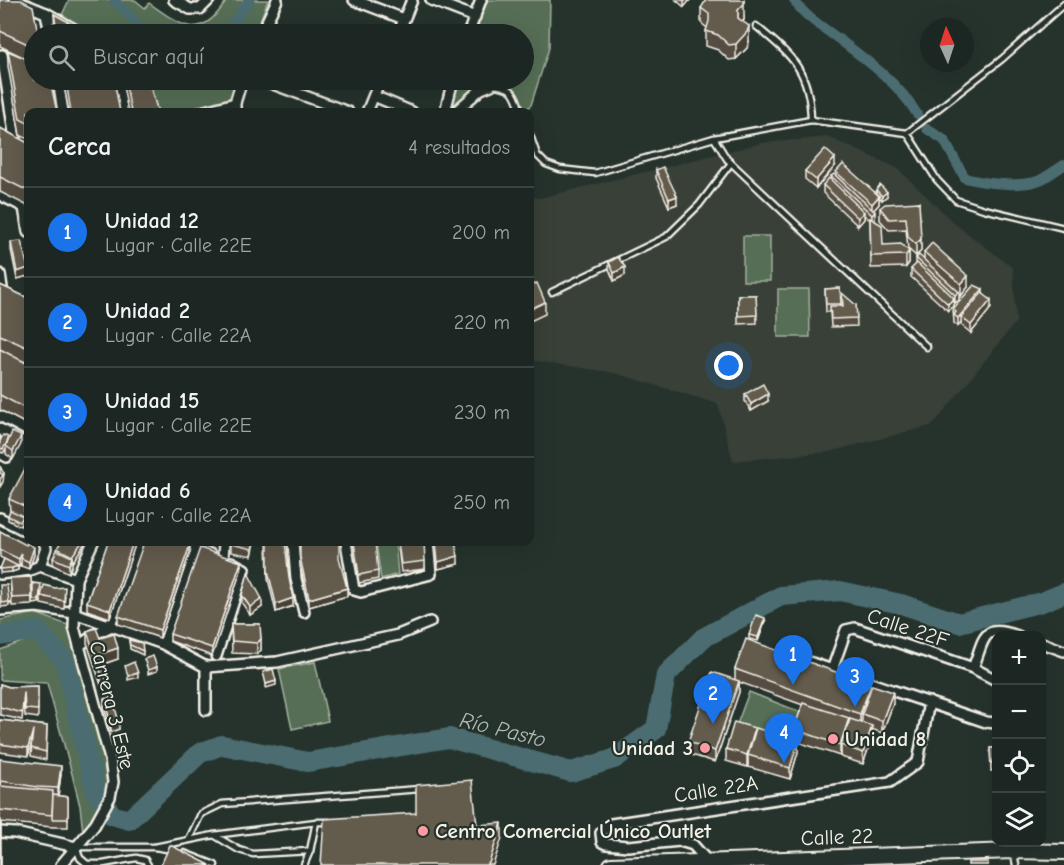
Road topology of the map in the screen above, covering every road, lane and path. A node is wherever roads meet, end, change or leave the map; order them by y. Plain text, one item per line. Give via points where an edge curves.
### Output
1 (14, 0) edge
2 (174, 0) edge
3 (209, 0) edge
4 (277, 0) edge
5 (354, 0) edge
6 (412, 0) edge
7 (431, 0) edge
8 (481, 0) edge
9 (1064, 4) edge
10 (46, 13) junction
11 (475, 16) junction
12 (404, 19) junction
13 (48, 24) edge
14 (65, 24) edge
15 (265, 24) edge
16 (402, 24) edge
17 (472, 24) edge
18 (756, 26) dead end
19 (1, 55) edge
20 (13, 60) edge
21 (59, 90) edge
22 (119, 90) edge
23 (240, 90) edge
24 (289, 90) edge
25 (376, 90) edge
26 (450, 90) edge
27 (480, 90) edge
28 (511, 90) edge
29 (374, 96) junction
30 (62, 108) edge
31 (122, 108) edge
32 (235, 108) edge
33 (337, 108) edge
34 (369, 108) edge
35 (402, 108) edge
36 (446, 108) edge
37 (460, 108) edge
38 (520, 108) edge
39 (811, 120) junction
40 (908, 133) junction
41 (714, 138) junction
42 (15, 139) edge
43 (534, 146) edge
44 (731, 163) junction
45 (0, 195) edge
46 (24, 207) edge
47 (1064, 228) edge
48 (0, 274) edge
49 (552, 292) dead end
50 (5, 295) edge
51 (927, 347) dead end
52 (0, 416) edge
53 (24, 429) edge
54 (0, 518) edge
55 (24, 530) edge
56 (45, 546) edge
57 (91, 546) edge
58 (139, 546) edge
59 (180, 546) edge
60 (224, 546) edge
61 (294, 546) edge
62 (347, 546) edge
63 (428, 546) edge
64 (196, 551) junction
65 (223, 558) junction
66 (40, 566) junction
67 (0, 574) edge
68 (76, 579) junction
69 (0, 610) edge
70 (304, 612) dead end
71 (74, 613) junction
72 (430, 622) dead end
73 (111, 625) junction
74 (1004, 631) edge
75 (165, 640) dead end
76 (1046, 645) edge
77 (79, 646) junction
78 (1064, 651) edge
79 (781, 653) edge
80 (216, 656) dead end
81 (206, 668) junction
82 (973, 668) junction
83 (832, 670) junction
84 (992, 678) edge
85 (929, 702) junction
86 (206, 710) dead end
87 (992, 722) edge
88 (423, 789) edge
89 (316, 822) junction
90 (338, 822) edge
91 (0, 832) edge
92 (214, 835) junction
93 (189, 839) junction
94 (76, 847) junction
95 (155, 847) junction
96 (310, 851) junction
97 (1064, 852) edge
98 (1015, 858) edge
99 (127, 861) junction
100 (709, 863) junction
101 (61, 865) edge
102 (132, 865) edge
103 (148, 865) edge
104 (215, 865) edge
105 (304, 865) edge
106 (611, 865) edge

1 - 10 street
2 - 3 street via 189,9 200,9
4 - 15 street
5 - 12 street
6 - 12 street
7 - 11 street
8 - 11 street
9 - 40 lane
10 - 13 street
10 - 14 street
11 - 17 street
12 - 16 street
18 - 39 lane via 785,50 802,73 809,89
19 - 20 street
19 - 42 street
21 - 30 street
22 - 31 street
23 - 32 street
24 - 33 street
25 - 29 street
26 - 36 street
27 - 37 street
28 - 38 lane
29 - 34 street
29 - 35 street
39 - 40 lane
39 - 41 lane
40 - 47 lane via 937,180 956,200
41 - 43 lane via 595,173 546,164
41 - 44 lane
44 - 49 lane via 699,205 666,237
44 - 51 lane
45 - 46 street
48 - 50 street
52 - 53 street
54 - 55 street
56 - 66 street
57 - 68 street, Carrera 3 Este
58 - 73 street
59 - 64 street
60 - 65 street
61 - 70 street
62 - 63 street via 354,590 361,592 431,574
64 - 65 street
64 - 75 street
65 - 80 street via 243,569
66 - 67 street
66 - 68 street
68 - 71 street, Carrera 3 Este
69 - 71 street via 37,607
71 - 73 street
71 - 77 street, Carrera 3 Este
72 - 81 street via 398,635 277,662
73 - 77 street
73 - 81 street via 163,645
74 - 82 street via 987,634
76 - 78 street
77 - 94 street, Carrera 3 Este via 113,772 110,797 94,826
79 - 83 street
81 - 86 street
82 - 83 street, Calle 22F via 855,628 846,630
82 - 84 street, Calle 22F
83 - 85 street
85 - 87 street
85 - 100 street, Calle 22A via 918,762 890,782 611,824 601,833 606,844 680,841 693,845
88 - 93 lane via 222,804 201,814
89 - 90 lane
89 - 92 lane
89 - 96 lane
91 - 94 street
92 - 93 lane
92 - 96 lane via 253,854
93 - 95 lane
94 - 95 lane
94 - 99 lane via 87,864
94 - 101 street, Carrera 3 Este
95 - 104 lane
96 - 105 lane
97 - 98 main road, Calle 22
98 - 100 main road, Calle 22
99 - 102 lane
99 - 103 lane via 143,858
100 - 106 main road, Calle 22

